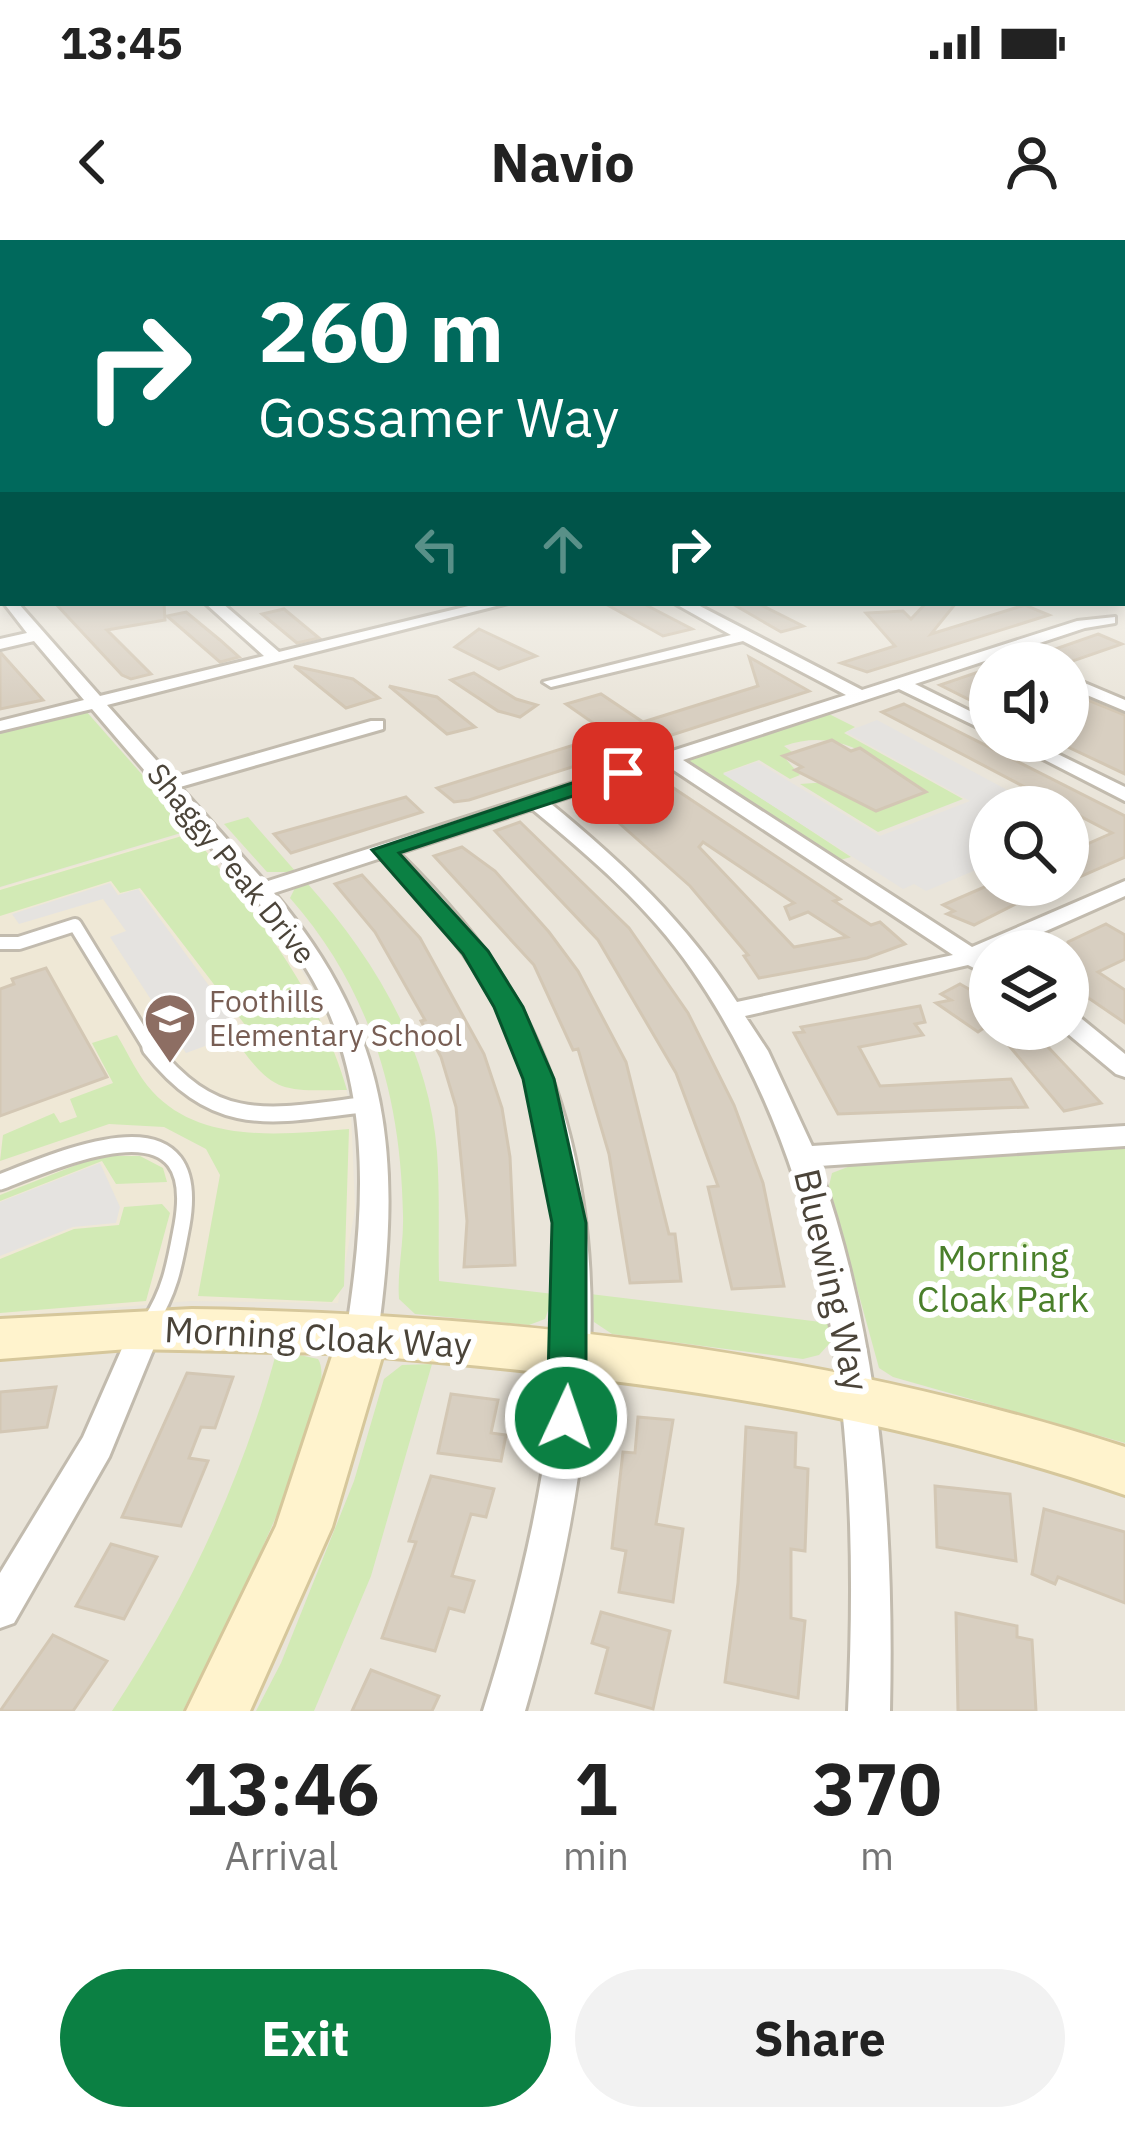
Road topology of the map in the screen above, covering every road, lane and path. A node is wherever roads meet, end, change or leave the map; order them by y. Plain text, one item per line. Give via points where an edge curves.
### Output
1 (13, 606) edge
2 (216, 606) edge
3 (431, 606) edge
4 (488, 606) edge
5 (688, 606) edge
6 (447, 616) junction
7 (1110, 620) dead end
8 (38, 635) junction
9 (746, 636) junction
10 (1032, 642) edge
11 (0, 644) edge
12 (277, 658) junction
13 (969, 661) edge
14 (550, 682) dead end
15 (900, 683) junction
16 (1089, 690) edge
17 (861, 696) junction
18 (96, 703) junction
19 (1125, 706) edge
20 (969, 718) edge
21 (376, 725) dead end
22 (0, 726) edge
23 (668, 758) junction
24 (1059, 762) edge
25 (167, 785) junction
26 (1125, 795) edge
27 (535, 801) junction
28 (384, 850) junction
29 (259, 891) junction
30 (1118, 898) edge
31 (1051, 930) edge
32 (0, 943) edge
33 (969, 955) edge
34 (969, 965) edge
35 (733, 1011) junction
36 (1089, 1038) edge
37 (1125, 1068) edge
38 (370, 1104) junction
39 (1125, 1136) edge
40 (805, 1157) junction
41 (0, 1182) edge
42 (146, 1328) junction
43 (362, 1334) junction
44 (0, 1339) edge
45 (570, 1354) junction
46 (859, 1394) junction
47 (1125, 1472) edge
48 (0, 1610) edge
49 (218, 1711) edge
50 (504, 1711) edge
51 (869, 1711) edge

1 - 8 street, Shaggy Peak Drive
2 - 12 street
3 - 6 street
4 - 6 street
5 - 9 street
6 - 12 street
7 - 10 street
8 - 11 street
8 - 18 street, Shaggy Peak Drive
9 - 14 street
9 - 17 street
12 - 18 street
13 - 15 street
15 - 17 street
15 - 20 street
16 - 19 street
17 - 23 street
18 - 22 street
18 - 25 street, Shaggy Peak Drive
21 - 25 street
23 - 27 street
23 - 33 street
24 - 26 street
25 - 29 street, Shaggy Peak Drive
27 - 28 street
27 - 35 street, Bluewing Way via 639,893
28 - 29 street
28 - 45 street via 474,951 538,1079 569,1223
29 - 38 street, Shaggy Peak Drive via 326,982
30 - 31 street
32 - 38 lane via 75,925 178,1087 225,1112
34 - 35 street
35 - 40 street, Bluewing Way
36 - 37 street
38 - 43 street, Shaggy Peak Drive via 377,1224
39 - 40 street
40 - 46 street, Bluewing Way
41 - 42 lane via 115,1143 176,1162 187,1195 170,1292
42 - 43 street, Morning Cloak Way
42 - 44 street, Morning Cloak Way
42 - 48 street via 97,1445
43 - 45 street, Morning Cloak Way
43 - 49 street, Shaggy Peak Drive via 321,1488
45 - 46 street, Morning Cloak Way
45 - 50 street via 556,1499
46 - 47 street, Morning Cloak Way
46 - 51 street, Bluewing Way via 872,1564

